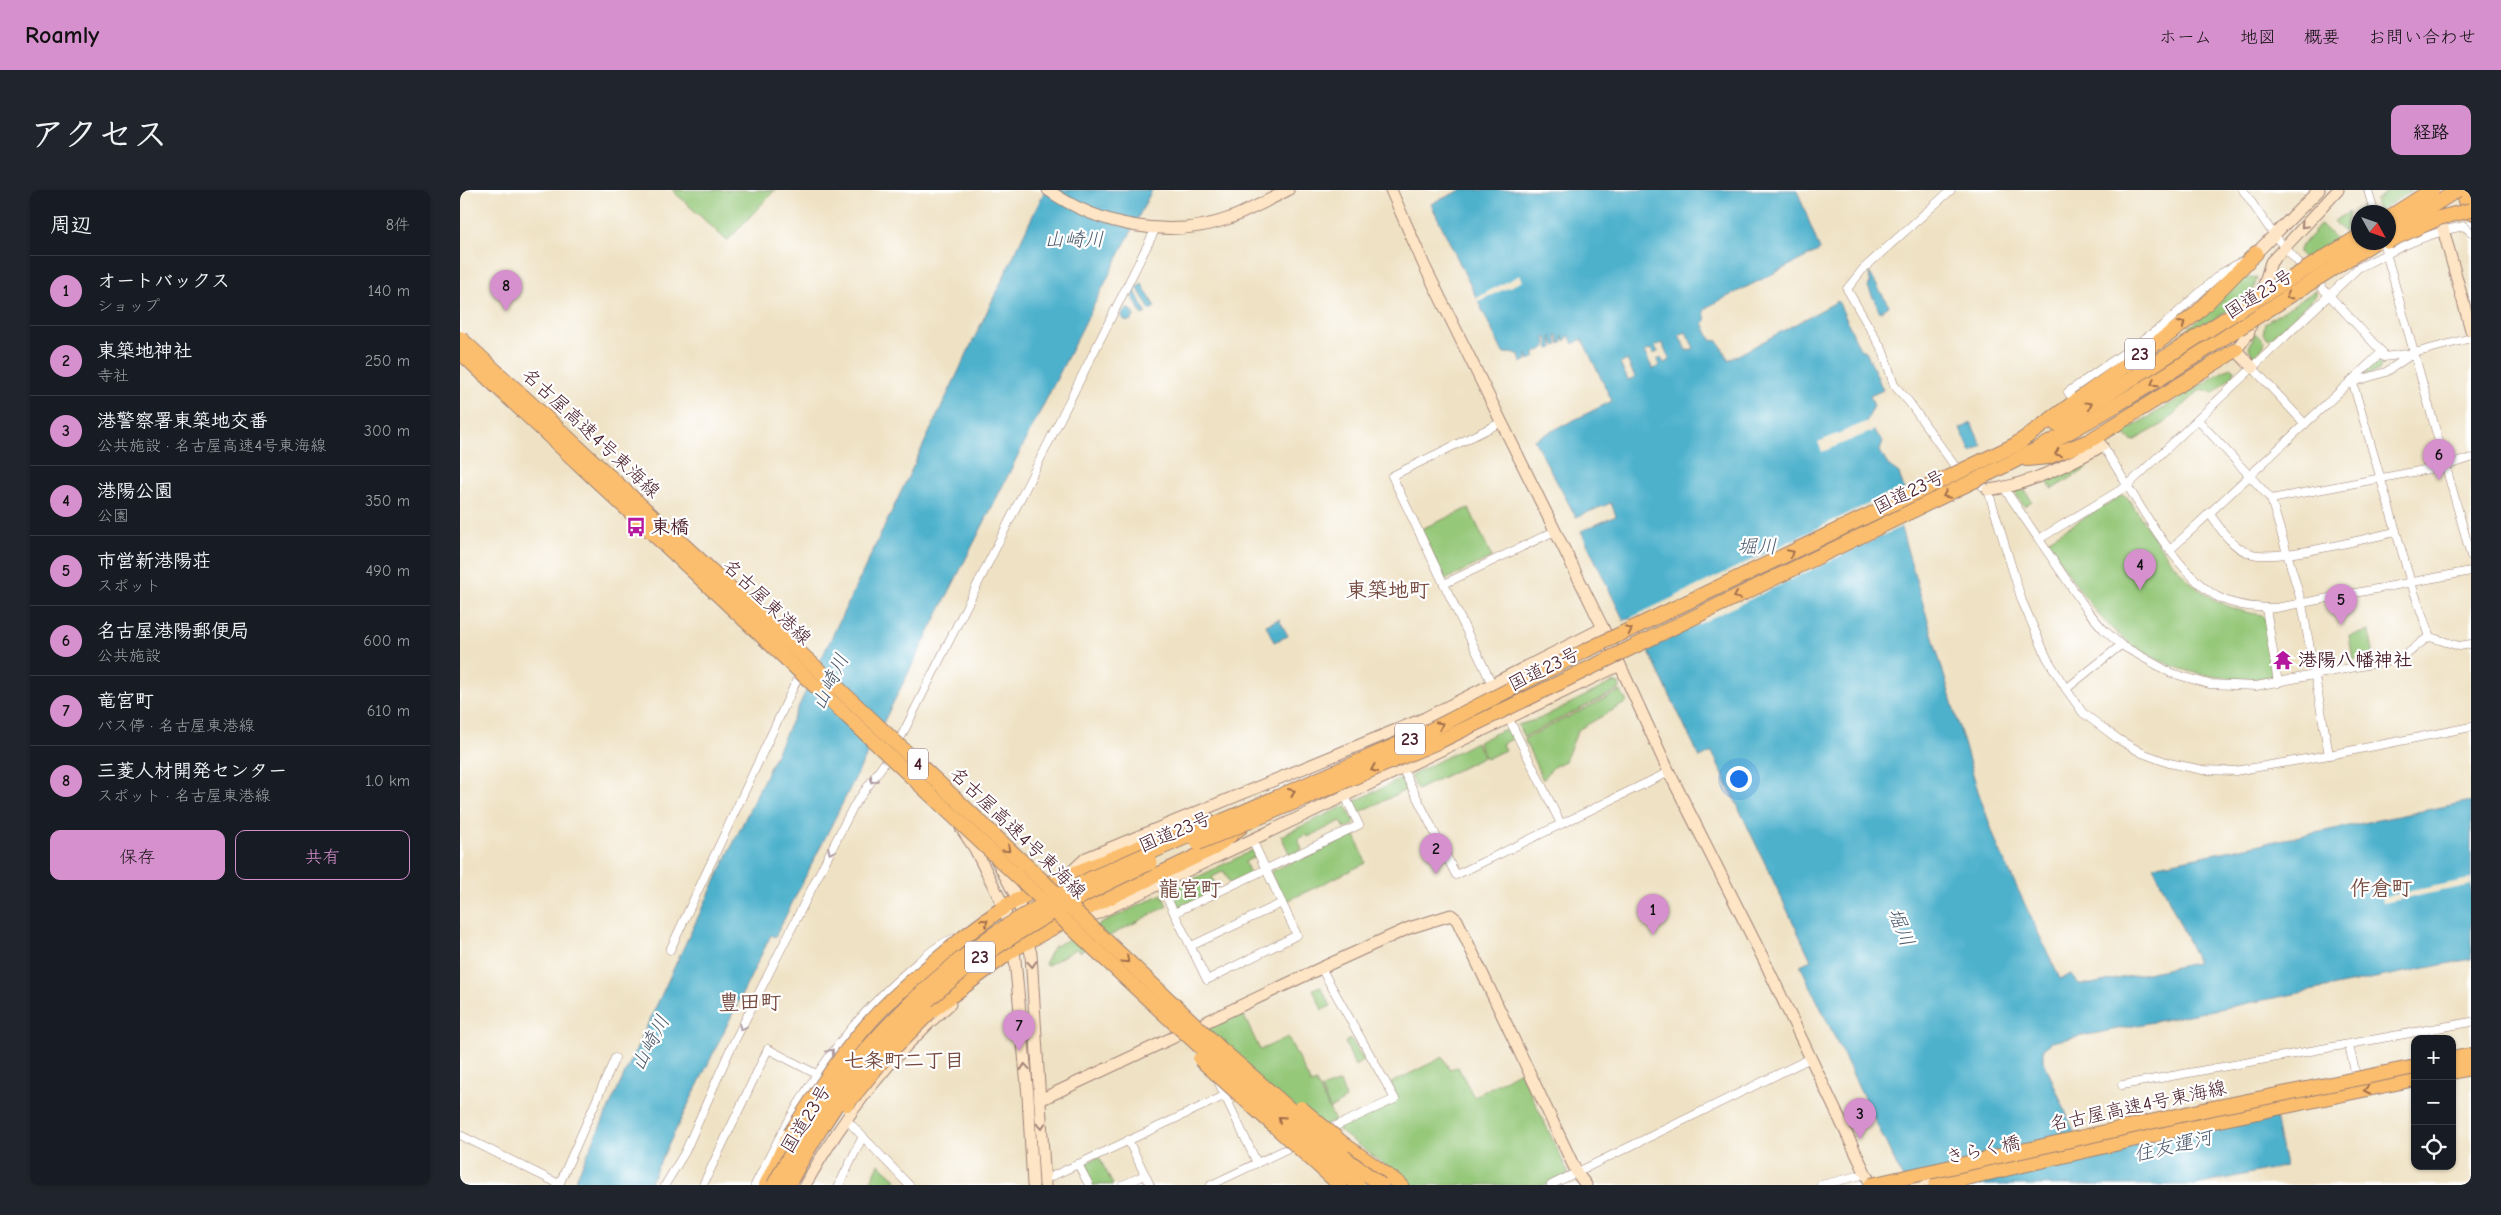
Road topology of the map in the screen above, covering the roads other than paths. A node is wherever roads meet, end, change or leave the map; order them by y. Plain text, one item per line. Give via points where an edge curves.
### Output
1 (1048, 190) edge
2 (1288, 190) edge
3 (1391, 190) edge
4 (1951, 190) edge
5 (2243, 190) edge
6 (2319, 190) edge
7 (2338, 190) edge
8 (2368, 190) edge
9 (2432, 190) edge
10 (2457, 190) edge
11 (2463, 190) edge
12 (2372, 205) edge
13 (2471, 212) edge
14 (2396, 213) edge
15 (1156, 228) junction
16 (2396, 229) edge
17 (2443, 230) junction
18 (2471, 232) edge
19 (2274, 235) junction
20 (2396, 240) edge
21 (2351, 241) edge
22 (2396, 242) edge
23 (2284, 247) junction
24 (2363, 250) edge
25 (2373, 250) edge
26 (2380, 250) edge
27 (2387, 250) edge
28 (2256, 253) junction
29 (2349, 259) junction
30 (2330, 296) junction
31 (2471, 330) edge
32 (460, 334) edge
33 (460, 338) edge
34 (2471, 338) edge
35 (460, 345) edge
36 (2236, 350) junction
37 (460, 352) edge
38 (2414, 353) junction
39 (2383, 354) junction
40 (2253, 368) junction
41 (2388, 370) junction
42 (2352, 381) junction
43 (2070, 395) dead end
44 (2198, 420) junction
45 (1502, 422) junction
46 (2305, 424) junction
47 (2101, 444) joint
48 (2015, 445) junction
49 (2471, 458) edge
50 (2017, 460) junction
51 (2445, 466) junction
52 (1987, 467) junction
53 (2249, 475) junction
54 (2381, 478) junction
55 (2128, 486) junction
56 (2004, 488) junction
57 (1988, 490) junction
58 (2271, 500) junction
59 (2209, 513) junction
60 (1555, 531) junction
61 (2396, 532) junction
62 (2039, 539) junction
63 (2170, 549) junction
64 (2287, 554) junction
65 (2471, 556) edge
66 (2471, 571) edge
67 (2410, 583) junction
68 (1444, 584) junction
69 (2302, 604) junction
70 (2266, 608) junction
71 (1603, 628) junction
72 (2430, 636) junction
73 (2471, 644) edge
74 (2121, 646) junction
75 (1620, 665) junction
76 (806, 669) junction
77 (2315, 674) junction
78 (2278, 682) junction
79 (1494, 683) junction
80 (2066, 689) junction
81 (1511, 715) junction
82 (2471, 727) edge
83 (892, 748) junction
84 (2329, 755) junction
85 (1402, 768) junction
86 (1669, 772) junction
87 (1345, 796) junction
88 (1231, 818) junction
89 (1247, 822) junction
90 (1561, 824) junction
91 (1252, 840) junction
92 (1266, 870) junction
93 (1066, 876) junction
94 (1160, 884) junction
95 (1018, 900) junction
96 (1282, 903) junction
97 (1004, 907) junction
98 (1174, 913) junction
99 (1073, 916) junction
100 (965, 936) junction
101 (1028, 941) junction
102 (1191, 946) junction
103 (1014, 949) junction
104 (670, 950) dead end
105 (1321, 968) junction
106 (979, 974) junction
107 (1136, 988) junction
108 (2471, 1022) edge
109 (1194, 1029) junction
110 (2349, 1046) junction
111 (1221, 1049) junction
112 (2471, 1050) edge
113 (2456, 1053) edge
114 (2471, 1055) edge
115 (615, 1058) dead end
116 (1811, 1058) junction
117 (2456, 1058) edge
118 (2411, 1063) edge
119 (2411, 1068) edge
120 (2471, 1068) edge
121 (2456, 1071) edge
122 (816, 1072) junction
123 (2356, 1075) junction
124 (2411, 1081) edge
125 (2122, 1085) dead end
126 (1224, 1096) junction
127 (1040, 1100) junction
128 (855, 1107) junction
129 (846, 1118) junction
130 (460, 1136) edge
131 (863, 1136) junction
132 (1128, 1140) junction
133 (1257, 1163) junction
134 (1078, 1164) junction
135 (1577, 1173) junction
136 (1145, 1175) junction
137 (1870, 1181) edge
138 (1045, 1182) edge
139 (559, 1185) edge
140 (665, 1185) edge
141 (703, 1185) edge
142 (755, 1185) edge
143 (766, 1185) edge
144 (774, 1185) edge
145 (788, 1185) edge
146 (794, 1185) edge
147 (805, 1185) edge
148 (839, 1185) edge
149 (909, 1185) edge
150 (1033, 1185) edge
151 (1089, 1185) edge
152 (1123, 1185) edge
153 (1150, 1185) edge
154 (1210, 1185) edge
155 (1340, 1185) edge
156 (1358, 1185) edge
157 (1381, 1185) edge
158 (1402, 1185) edge
159 (1552, 1185) edge
160 (1586, 1185) edge
161 (1821, 1185) edge
162 (1905, 1185) edge
163 (1936, 1185) edge

1 - 15 street via 1086,212 1115,222
2 - 15 street via 1228,218 1198,226
3 - 45 street via 1424,265
4 - 57 street via 1863,269 1847,289 1883,351 1894,385 1954,465
5 - 19 street
6 - 19 street
7 -> 23 street
8 - 12 street
9 - 14 highway, bridge
9 - 17 street
10 - 16 highway, bridge
11 - 13 highway, 23
13 - 20 highway, 23, bridge via 2439,218
15 - 83 street
17 - 18 street via 2464,226
17 - 22 street
17 - 31 street
19 - 23 street
19 - 28 street
48 -> 21 highway, 国道23号 / 23, bridge via 2106,395
23 - 30 street
23 - 36 street via 2272,262 2248,334
24 - 29 highway, 国道23号 / 23, bridge
25 - 29 highway, 23, bridge
26 - 30 street
27 - 38 street
28 - 43 street via 2220,274 2164,325 2068,392
48 -> 28 highway, 23 via 2196,313
29 -> 50 highway, 国道23号 / 23, bridge via 2131,398
30 - 39 street
30 - 40 street
32 - 76 street, 名古屋東港線
33 -> 111 highway, 名古屋高速4号東海線 / 4, bridge
34 - 38 street
35 - 76 street, 名古屋東港線
36 - 40 street
36 -> 50 highway, 23 via 2089,441 2048,457
37 - 107 highway, 名古屋高速4号東海線 / 4, bridge
38 - 39 street
38 - 41 street
38 - 51 street
39 - 41 street
39 - 42 street
40 - 44 street
40 - 46 street
41 - 42 street
42 - 46 street
42 - 54 street
44 - 53 street
44 - 55 street
45 - 60 street
45 - 68 street via 1392,476
46 - 53 street
47 - 55 street
47 - 56 street via 2065,466
48 - 52 highway, 国道23号 / 23
49 - 51 street
50 - 52 highway, 国道23号 / 23
51 - 54 street
51 - 65 street
88 -> 52 highway, 国道23号 / 23, bridge via 1431,730 1584,651
52 -> 89 highway, 国道23号 / 23, bridge via 1440,741
53 - 58 street
53 - 59 street
54 - 58 street
54 - 61 street
55 - 62 street
55 - 63 street
56 - 57 street
56 - 62 street
57 - 80 street via 2022,601
58 - 64 street
59 - 63 street
59 - 64 street via 2229,540 2248,553
60 - 68 street
60 - 71 street
61 - 64 street
61 - 67 street
62 - 74 street via 2086,610
63 - 70 street via 2201,586 2218,597
64 - 69 street
66 - 67 street
67 - 69 street
67 - 72 street
68 - 79 street
69 - 70 street
69 - 77 street
70 - 78 street
71 - 75 street
71 - 79 street
72 - 73 street via 2459,646
72 - 77 street via 2398,659
74 - 78 street via 2159,667 2200,681 2241,686
74 - 80 street
75 - 81 street
75 - 86 street
76 - 83 street, 名古屋東港線
76 - 104 street
77 - 78 street
77 - 84 street
79 - 81 street
79 - 93 street via 1425,718 1086,858
80 - 84 street via 2083,713 2118,739 2168,763 2204,770 2235,770
81 - 85 street
81 - 90 street
82 - 84 street
83 - 95 street, 名古屋東港線 via 947,796 984,838
83 - 97 street, 名古屋東港線 via 944,803 975,849
83 -> 140 street via 853,808 729,1052 685,1152
85 - 87 street
85 - 90 street via 1456,875
86 - 90 street
86 - 116 street
87 - 91 street
87 - 92 street via 1359,826
88 - 93 highway via 1208,820
88 - 144 highway, 国道23号 / 23, bridge via 1092,878 989,938 953,965 897,1016 843,1078
89 - 99 highway via 1214,848
89 - 145 highway, 国道23号 / 23, bridge via 1150,863 1046,914 964,968 913,1014 852,1082
91 - 92 street
91 - 94 street
92 - 96 street
92 - 98 street
93 - 95 highway
94 - 98 street
94 - 99 street via 1096,914
95 - 97 highway
95 - 101 street, 名古屋東港線
96 - 102 street
96 - 102 street via 1297,935 1207,980
100 -> 97 highway
97 - 103 street, 名古屋東港線
98 - 102 street
99 - 101 highway
122 -> 100 street via 838,1043 892,985 947,940
100 - 143 highway, bridge via 880,1011 833,1067 790,1134
101 - 103 highway
101 -> 127 street, 名古屋東港線
103 - 106 highway
150 -> 103 street, 名古屋東港線
105 - 109 street
105 - 133 street via 1396,1098
105 - 135 street via 1409,928 1451,915 1457,920
106 - 128 street via 905,1047
106 - 146 highway, bridge via 930,1012 886,1056 841,1113
107 - 155 highway, bridge via 1142,1004 1234,1092
156 -> 107 highway, 名古屋高速4号東海線 / 4, bridge
108 - 110 street
109 - 126 street
109 - 127 street
110 - 123 street
110 - 125 street
111 - 157 highway, 名古屋高速4号東海線 / 4, bridge
111 - 158 highway, bridge via 1237,1053 1345,1144
112 - 113 street
114 - 117 highway
115 - 139 street
116 - 135 street
116 - 137 street
118 - 123 street, きらく橋
119 - 137 highway, 名古屋高速4号東海線, bridge
120 - 121 highway
122 - 128 street
122 - 141 street via 768,1048
122 - 142 street via 787,1119
123 - 162 street, きらく橋 via 2069,1149
124 -> 163 highway, 名古屋高速4号東海線 via 2210,1122
126 - 132 street
126 - 133 street
127 -> 138 street, 名古屋東港線
128 - 129 street
129 - 131 street
129 - 147 street
130 - 139 street
131 - 148 street
131 - 149 street
132 - 134 street
132 - 136 street
133 - 154 street
134 - 138 street
134 - 151 street
135 - 159 street
135 - 160 street
136 - 152 street
136 - 153 street
137 - 161 street

